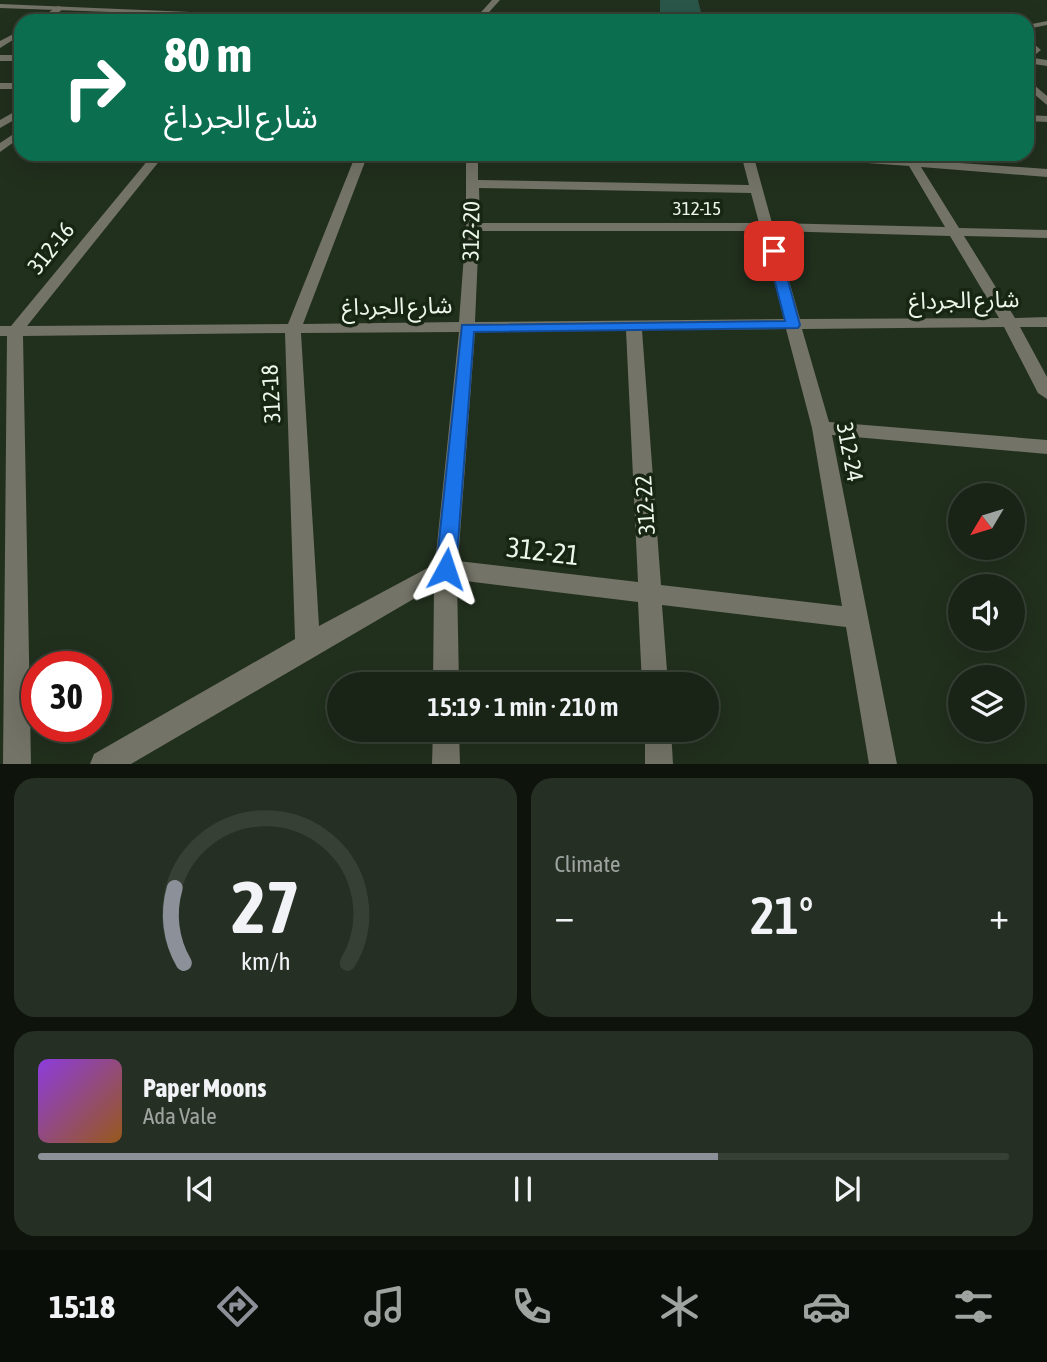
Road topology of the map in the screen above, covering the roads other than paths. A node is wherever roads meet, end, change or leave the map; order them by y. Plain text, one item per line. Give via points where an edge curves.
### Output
1 (496, 0) edge
2 (0, 6) edge
3 (221, 7) dead end
4 (61, 8) junction
5 (105, 10) junction
6 (208, 10) junction
7 (51, 14) edge
8 (163, 14) edge
9 (177, 14) edge
10 (197, 14) edge
11 (254, 14) edge
12 (483, 14) edge
13 (1034, 89) edge
14 (1047, 103) edge
15 (14, 138) edge
16 (0, 149) edge
17 (153, 161) edge
18 (359, 161) edge
19 (471, 161) edge
20 (749, 161) edge
21 (912, 161) edge
22 (921, 161) edge
23 (1047, 173) edge
24 (471, 184) junction
25 (757, 189) junction
26 (473, 227) junction
27 (767, 227) junction
28 (955, 232) junction
29 (1047, 234) edge
30 (1047, 322) edge
31 (1010, 323) junction
32 (793, 325) junction
33 (634, 326) junction
34 (467, 328) junction
35 (293, 330) junction
36 (7, 331) edge
37 (1047, 393) edge
38 (821, 428) junction
39 (1047, 447) edge
40 (446, 569) junction
41 (651, 595) junction
42 (856, 618) junction
43 (308, 645) junction
44 (446, 672) edge
45 (654, 672) edge
46 (446, 742) edge
47 (658, 742) edge
48 (17, 764) edge
49 (104, 764) edge
50 (446, 764) edge
51 (659, 764) edge
52 (883, 764) edge

1 - 12 street
2 - 4 street
3 - 6 street
4 - 5 street
4 - 7 street
5 - 8 street
5 - 9 street
6 - 10 street
6 - 11 street
13 - 14 street
15 - 16 street
17 - 36 street, 312-16
18 - 35 street, 312-18
19 - 24 street, 312-20
20 - 25 street, 312-24
21 - 28 street
22 - 23 street
24 - 25 street
24 - 26 street, 312-20
25 - 27 street, 312-24
26 - 27 street, 312-15
26 - 34 street, 312-20
27 - 28 street, 312-15
27 - 32 street, 312-24
28 - 29 street, 312-15
28 - 31 street
30 - 31 street, شارع الجرداغ
31 - 32 street, شارع الجرداغ
31 - 37 street
32 - 33 street, شارع الجرداغ
32 - 38 street, 312-24
33 - 34 street, شارع الجرداغ
33 - 41 street, 312-22
34 - 35 street, شارع الجرداغ
34 - 40 street, 312-20
35 - 36 street, شارع الجرداغ
35 - 43 street, 312-18
36 - 48 street
38 - 39 street
38 - 42 street, 312-24
40 - 41 street, 312-21
40 - 43 street
40 - 44 street, 312-20
41 - 42 street, 312-21
41 - 45 street, 312-22
42 - 52 street, 312-24
43 - 49 street
46 - 50 street
47 - 51 street

